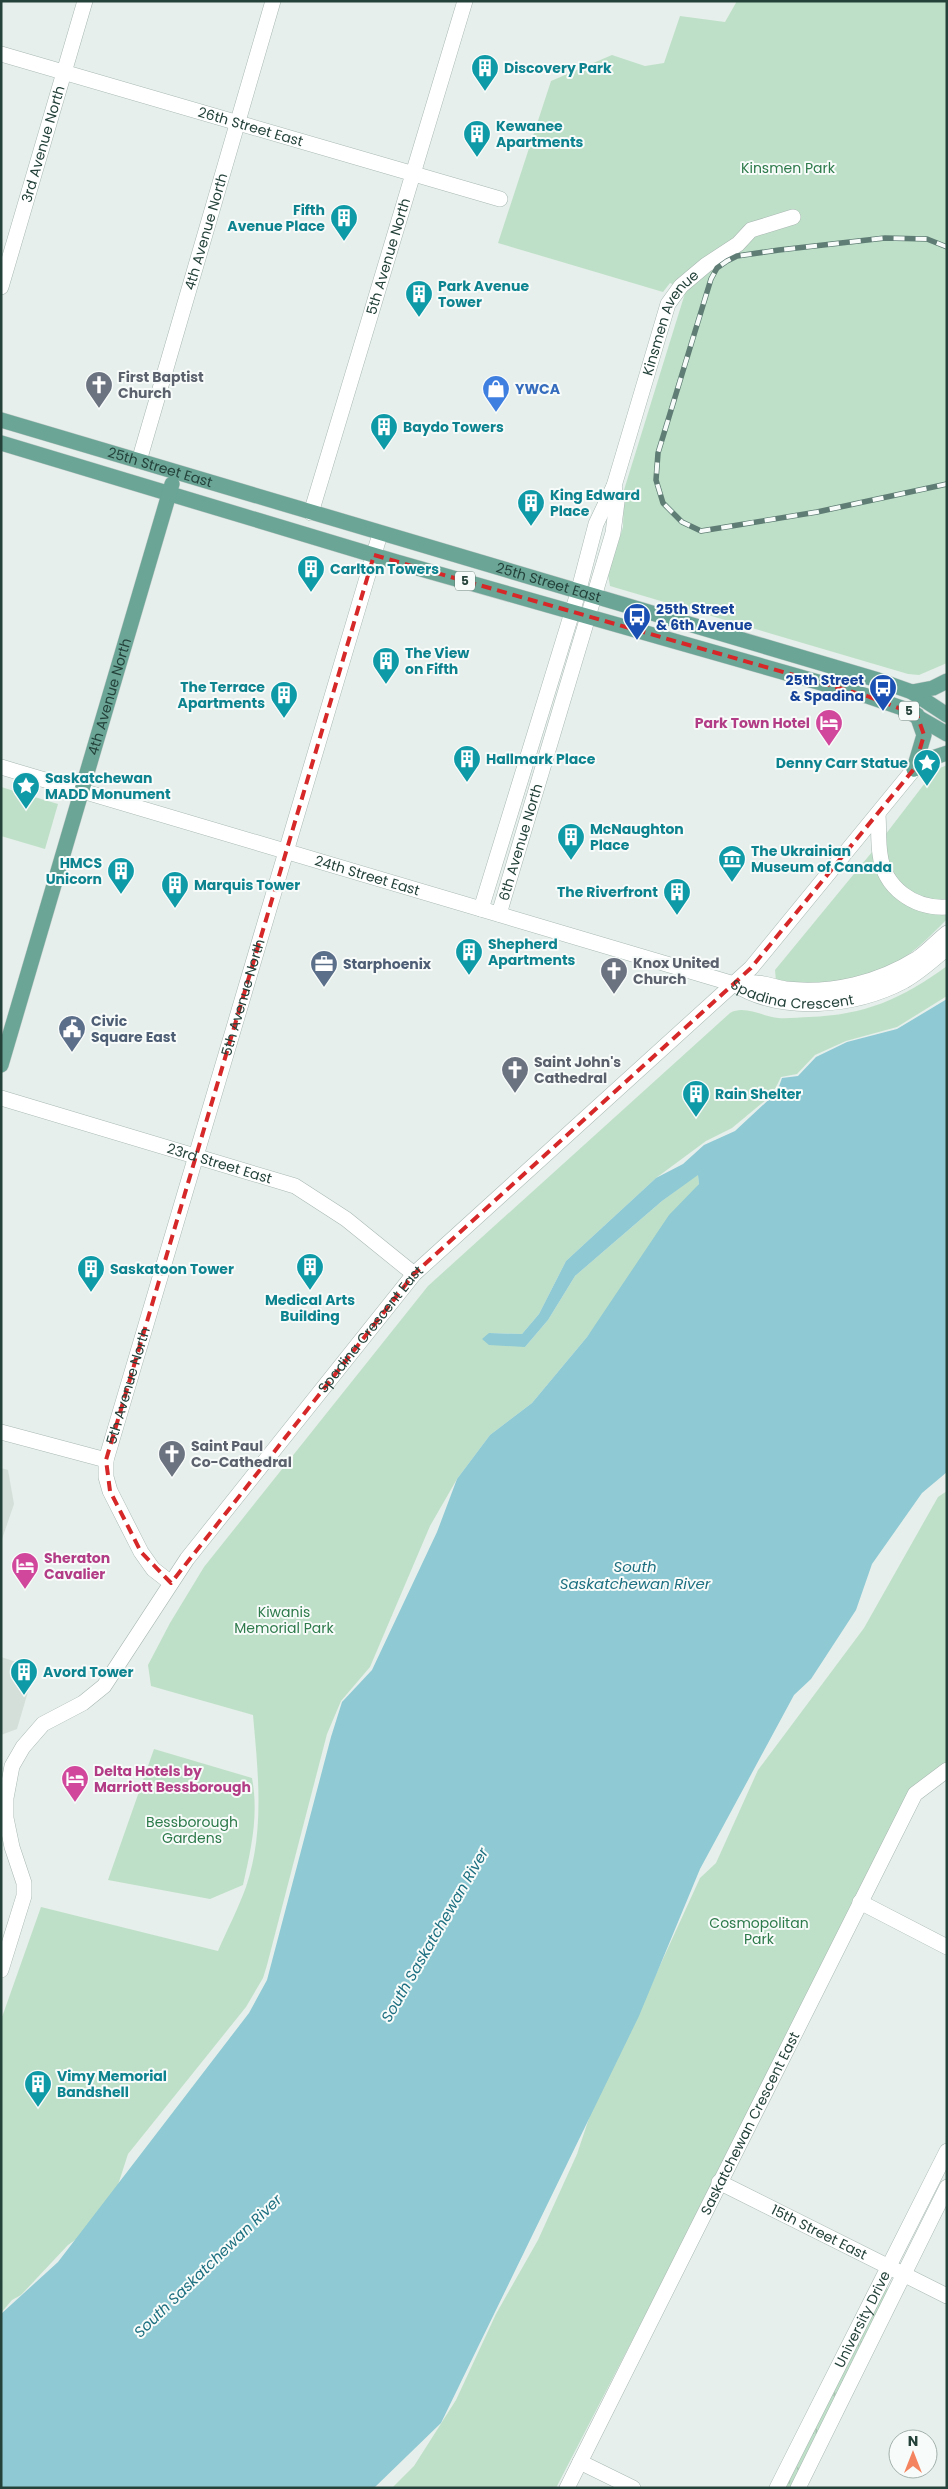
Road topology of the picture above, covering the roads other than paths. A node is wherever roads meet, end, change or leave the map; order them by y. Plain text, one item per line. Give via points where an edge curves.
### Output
1 (85, 1) edge
2 (273, 1) edge
3 (465, 1) edge
4 (1, 54) edge
5 (64, 72) junction
6 (237, 121) junction
7 (414, 174) junction
8 (500, 199) dead end
9 (793, 217) dead end
10 (1, 287) edge
11 (1, 420) edge
12 (1, 443) edge
13 (139, 462) junction
14 (176, 472) junction
15 (614, 486) junction
16 (170, 493) junction
17 (311, 513) junction
18 (380, 534) junction
19 (374, 555) junction
20 (578, 593) junction
21 (595, 598) junction
22 (572, 612) junction
23 (589, 617) junction
24 (947, 682) edge
25 (912, 692) junction
26 (917, 715) junction
27 (947, 715) edge
28 (947, 734) edge
29 (947, 753) edge
30 (1, 767) edge
31 (914, 769) junction
32 (82, 790) junction
33 (878, 814) junction
34 (287, 850) junction
35 (947, 907) edge
36 (481, 909) junction
37 (499, 914) junction
38 (947, 933) edge
39 (947, 948) edge
40 (734, 984) junction
41 (1, 1065) edge
42 (1, 1098) edge
43 (197, 1157) junction
44 (414, 1274) junction
45 (1, 1432) edge
46 (106, 1460) junction
47 (171, 1583) junction
48 (7, 1764) edge
49 (947, 1770) edge
50 (860, 1902) junction
51 (947, 1947) edge
52 (1, 1970) edge
53 (947, 2151) edge
54 (720, 2182) junction
55 (947, 2187) edge
56 (888, 2267) junction
57 (903, 2274) junction
58 (947, 2296) edge
59 (580, 2462) junction
60 (567, 2488) edge
61 (633, 2488) edge
62 (777, 2488) edge
63 (798, 2488) edge

1 - 5 street, 3rd Avenue North
2 - 6 street, 4th Avenue North
3 - 7 street, 5th Avenue North
4 - 5 street, 26th Street East
5 - 6 street, 26th Street East
5 - 10 street, 3rd Avenue North
6 - 7 street, 26th Street East
6 - 13 street, 4th Avenue North
7 - 8 street, 26th Street East
7 - 17 street, 5th Avenue North
9 - 15 street, Kinsmen Avenue via 751,230 738,244 706,265 676,291 668,304
11 - 13 main road, 25th Street East / 5
12 - 16 main road, 25th Street East / 5
13 - 14 main road, 25th Street East / 5
14 - 16 main road, 4th Avenue North
14 - 17 main road, 25th Street East / 5
15 - 20 street, Kinsmen Avenue via 596,524
15 - 21 street, Kinsmen Avenue via 615,523
16 - 19 main road, 25th Street East / 5
16 - 32 main road, 4th Avenue North
17 - 18 main road, 25th Street East / 5
18 - 19 street, 5th Avenue North
18 - 20 main road, 25th Street East / 5
19 - 22 main road, 25th Street East / 5
19 - 34 street, 5th Avenue North
20 - 21 main road, 25th Street East / 5
20 - 22 street, 6th Avenue North
21 - 23 street, 6th Avenue North
21 - 25 main road, 25th Street East / 5
22 - 23 main road, 25th Street East / 5
22 - 36 street, 6th Avenue North
23 - 26 main road, 25th Street East / 5 via 867,696
23 - 37 street, 6th Avenue North
24 - 25 main road
25 - 27 main road, 25th Street East / 5
26 - 28 main road, 25th Street East / 5
26 - 31 main road via 924,735
29 - 31 main road
30 - 32 street, 24th Street East
31 - 33 street, Spadina Crescent East
32 - 34 street, 24th Street East
32 - 41 main road, 4th Avenue North
33 - 35 street via 880,855 892,885 908,899 935,908
33 - 40 street, Spadina Crescent East via 751,968
34 - 36 street, 24th Street East
34 - 43 street, 5th Avenue North
36 - 37 street, 24th Street East
37 - 40 street, 24th Street East
38 - 40 street, Spadina Crescent via 918,958 856,985 804,990 757,982
39 - 40 street, Spadina Crescent via 917,974 902,982 842,1001 786,1003 749,994
40 - 44 street, Spadina Crescent East
42 - 43 street, 23rd Street East
43 - 44 street, 23rd Street East via 247,1170 309,1194 346,1219
43 - 46 street, 5th Avenue North
44 - 47 street, Spadina Crescent East
45 - 46 street
46 - 47 street via 110,1491 141,1552
47 - 48 street, Spadina Crescent East via 104,1686 83,1703 43,1724
48 - 52 street, Spadina Crescent East via 6,1818 24,1883 24,1896
49 - 50 street, Saskatchewan Crescent East via 915,1794
50 - 51 street
50 - 54 street, Saskatchewan Crescent East
53 - 56 street, University Drive
54 - 56 street, 15th Street East
54 - 59 street, Saskatchewan Crescent East
55 - 57 street, University Drive
56 - 57 street, 15th Street East
56 - 62 street, University Drive
57 - 58 street, 15th Street East
57 - 63 street, University Drive
59 - 60 street, Saskatchewan Crescent East
59 - 61 street

